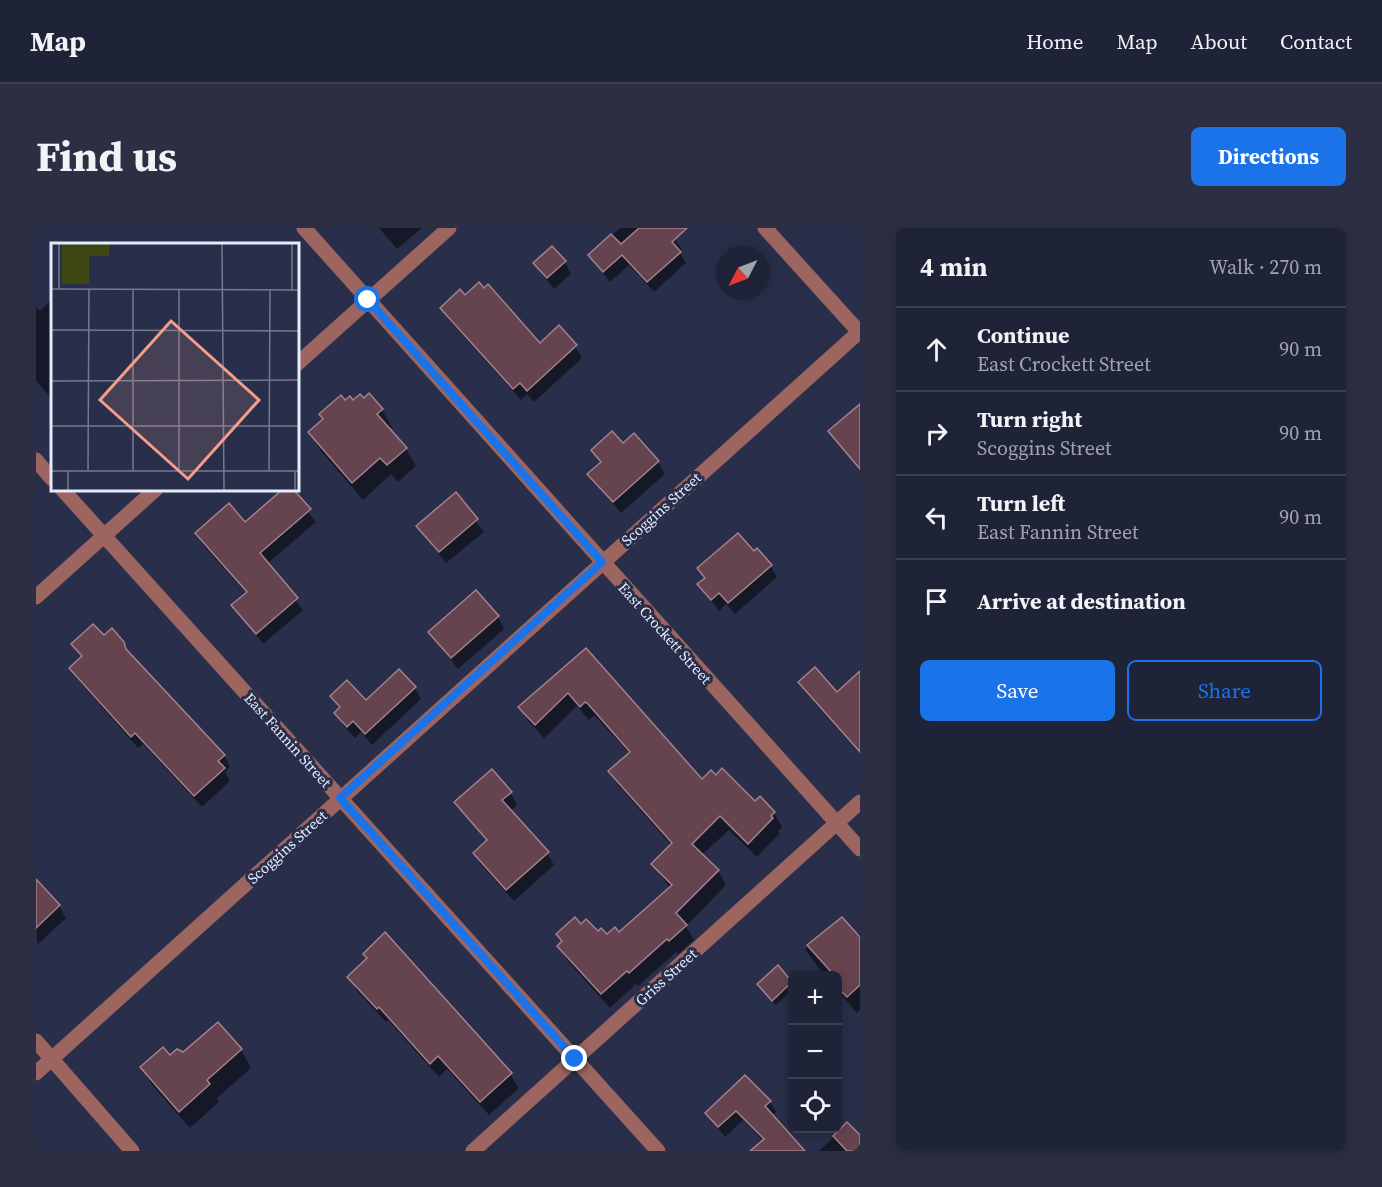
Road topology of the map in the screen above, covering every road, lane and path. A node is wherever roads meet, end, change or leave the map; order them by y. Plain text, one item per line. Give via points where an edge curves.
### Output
1 (304, 228) edge
2 (449, 228) edge
3 (765, 228) edge
4 (368, 300) junction
5 (859, 333) edge
6 (298, 363) edge
7 (36, 460) edge
8 (51, 478) edge
9 (63, 490) edge
10 (155, 490) edge
11 (104, 536) junction
12 (602, 562) junction
13 (36, 597) edge
14 (340, 798) junction
15 (860, 802) edge
16 (837, 823) junction
17 (860, 849) edge
18 (36, 1041) edge
19 (51, 1059) junction
20 (575, 1059) junction
21 (36, 1072) edge
22 (132, 1151) edge
23 (473, 1151) edge
24 (658, 1151) edge

1 - 4 street, East Crockett Street
2 - 4 street
3 - 5 street
4 - 6 street
4 - 12 street, East Crockett Street
5 - 12 street, Scoggins Street
7 - 8 street
9 - 11 street, East Fannin Street
10 - 11 street
11 - 13 street
11 - 14 street, East Fannin Street
12 - 14 street, Scoggins Street
12 - 16 street, East Crockett Street
14 - 19 street, Scoggins Street
14 - 20 street, East Fannin Street
15 - 16 street, Griss Street
16 - 17 street, East Crockett Street
16 - 20 street, Griss Street
18 - 19 street
19 - 21 street, Scoggins Street
19 - 22 street
20 - 23 street, Griss Street
20 - 24 street, East Fannin Street

